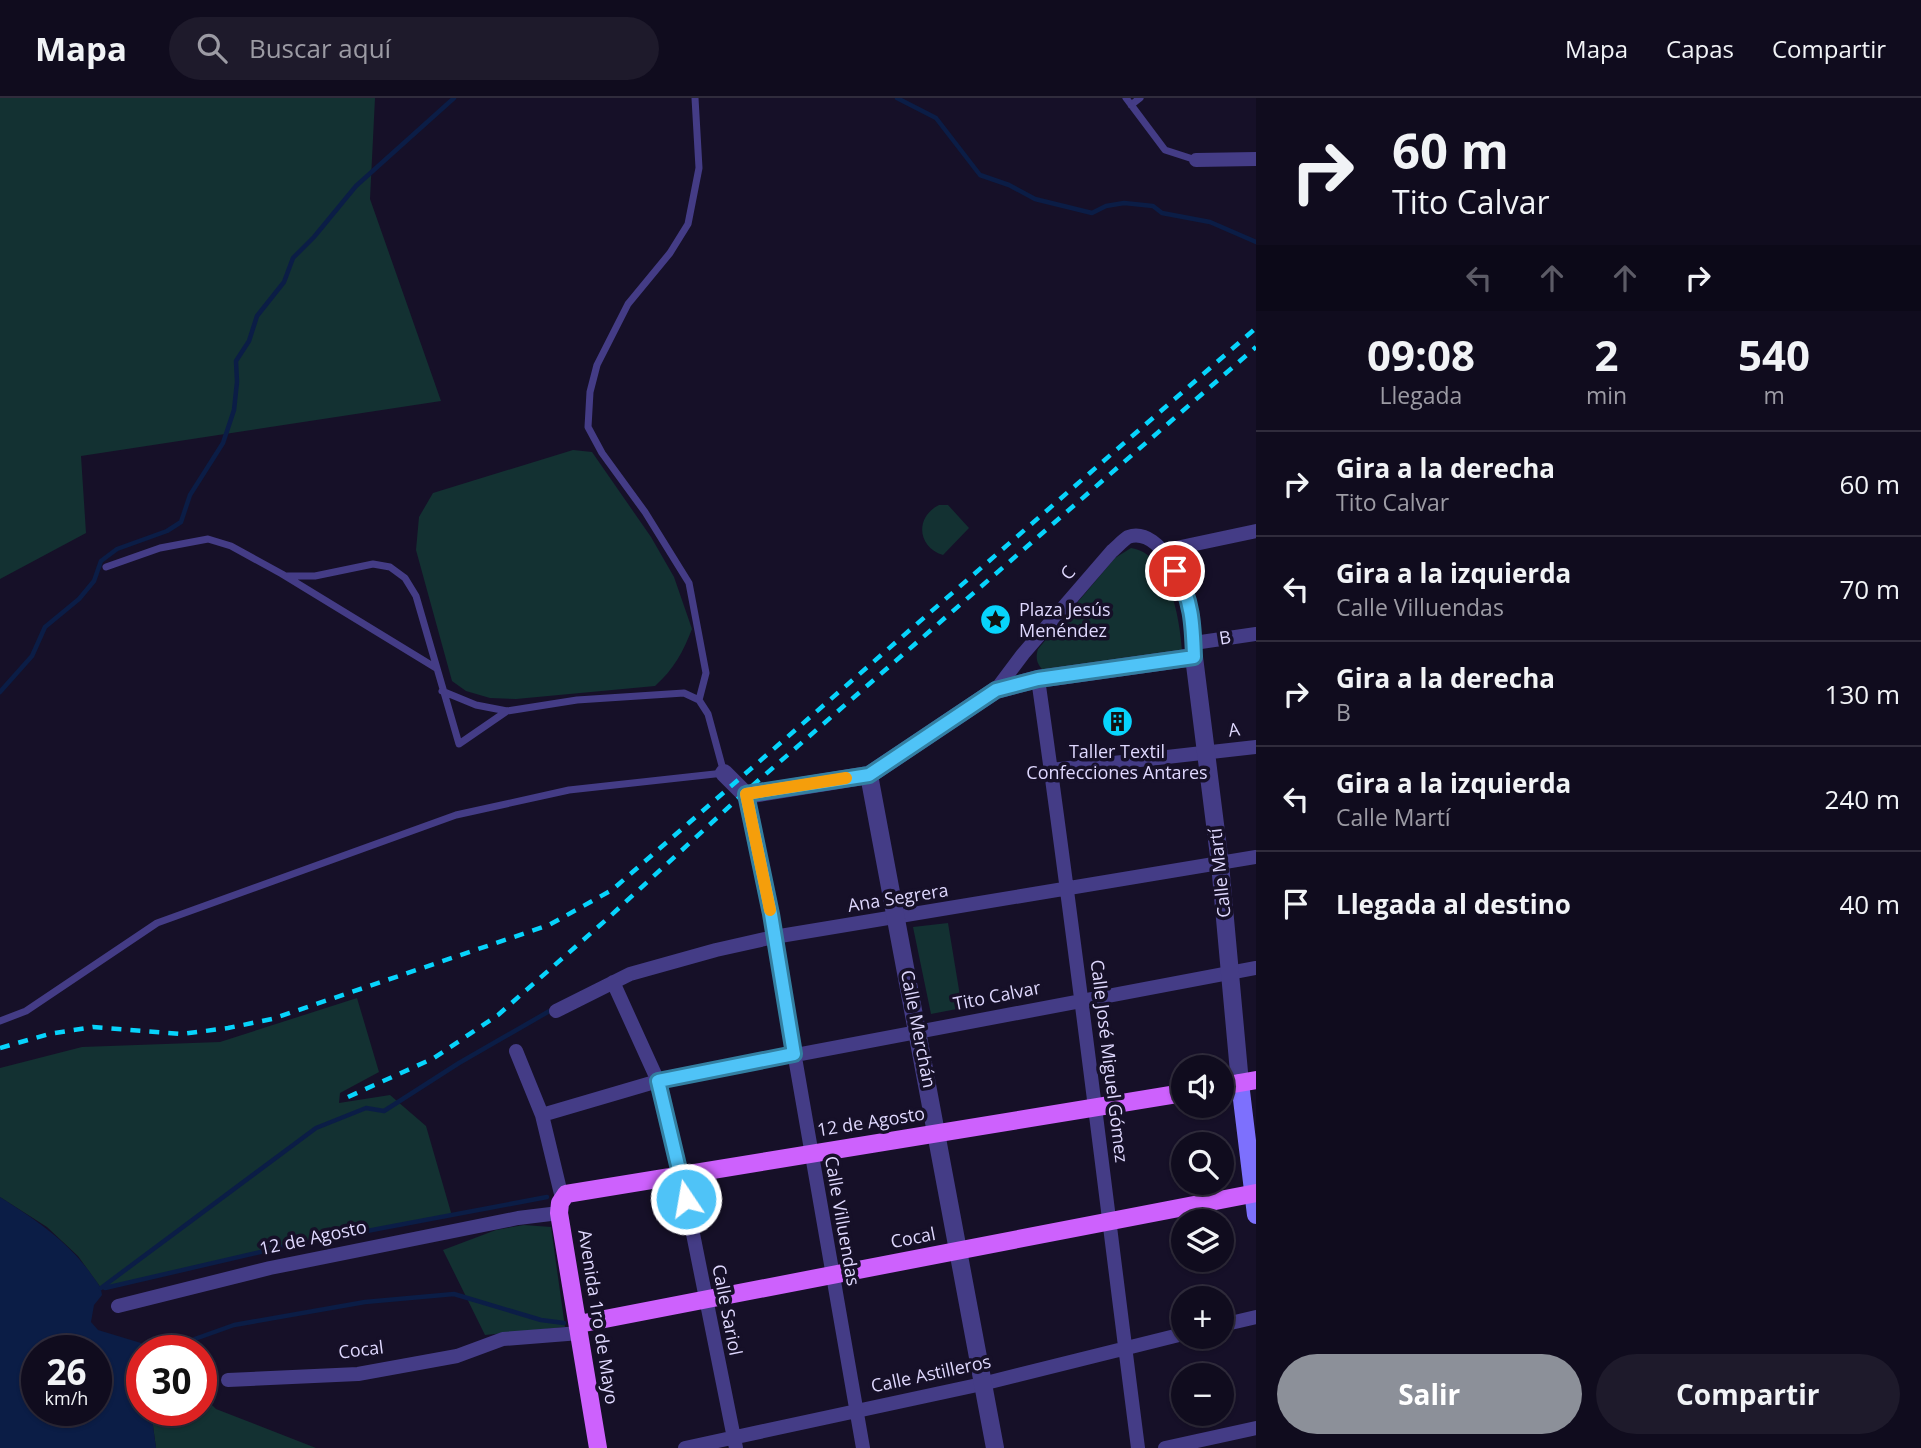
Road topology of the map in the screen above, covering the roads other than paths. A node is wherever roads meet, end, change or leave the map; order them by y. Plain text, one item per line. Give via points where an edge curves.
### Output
1 (695, 98) edge
2 (1140, 98) edge
3 (1128, 101) edge
4 (1256, 159) edge
5 (1196, 160) joint
6 (1256, 531) edge
7 (1158, 546) junction
8 (106, 567) dead end
9 (285, 576) junction
10 (1256, 634) edge
11 (1194, 650) junction
12 (436, 668) junction
13 (1038, 679) junction
14 (996, 690) junction
15 (442, 691) junction
16 (699, 700) junction
17 (507, 711) junction
18 (1256, 747) edge
19 (1206, 754) junction
20 (1051, 770) junction
21 (724, 773) junction
22 (869, 775) junction
23 (745, 794) junction
24 (1256, 858) edge
25 (1220, 864) junction
26 (1068, 890) junction
27 (897, 918) junction
28 (774, 937) junction
29 (1256, 968) edge
30 (1231, 972) junction
31 (613, 982) junction
32 (1082, 1000) junction
33 (556, 1011) dead end
34 (0, 1021) edge
35 (918, 1031) junction
36 (516, 1051) dead end
37 (794, 1054) junction
38 (658, 1081) junction
39 (1248, 1082) edge
40 (1171, 1095) edge
41 (1097, 1107) junction
42 (542, 1115) junction
43 (938, 1133) junction
44 (811, 1153) junction
45 (681, 1174) junction
46 (1255, 1193) edge
47 (562, 1202) junction
48 (1256, 1215) edge
49 (1108, 1220) junction
50 (959, 1251) junction
51 (832, 1275) junction
52 (706, 1300) junction
53 (118, 1306) dead end
54 (1256, 1317) edge
55 (1234, 1322) edge
56 (579, 1328) junction
57 (1171, 1337) edge
58 (1125, 1347) junction
59 (228, 1380) dead end
60 (982, 1384) junction
61 (856, 1410) junction
62 (1256, 1428) edge
63 (735, 1443) edge
64 (598, 1448) edge
65 (685, 1448) edge
66 (863, 1448) edge
67 (995, 1448) edge
68 (1138, 1448) edge
69 (1165, 1448) edge

1 - 16 lane via 699,168 688,224 628,304 597,365 588,427 689,583 706,673
2 - 3 lane
3 - 5 lane via 1165,150
4 - 5 street
6 - 7 street, C
7 - 11 street, Calle Martí via 1184,585 1193,617
7 - 14 street, C via 1141,536 1128,537 1112,551
8 - 9 lane via 160,548 208,538 231,545
9 - 12 lane
9 - 12 lane via 315,576 373,564 390,567 405,578 416,596
10 - 11 street, B
11 - 13 street, B
11 - 19 street, Calle Martí
12 - 15 lane
13 - 14 street, B
13 - 20 street, Calle José Miguel Gómez
14 - 22 street, B
15 - 17 lane
15 - 17 lane via 459,744
16 - 17 lane via 684,693 639,694
16 - 21 lane via 708,714
18 - 19 street, A
19 - 20 street, A
19 - 25 street, Calle Martí
20 - 26 street, Calle José Miguel Gómez
21 - 23 street
21 - 34 lane via 569,790 456,815 157,923 26,1012
22 - 23 street, B
22 - 27 street, Calle Merchán
23 - 28 street, Calle Villuendas
24 - 25 street, Ana Segrera
25 - 26 street, Ana Segrera
25 - 30 street, Calle Martí
26 - 27 street, Ana Segrera
26 - 32 street, Calle José Miguel Gómez
27 - 28 street, Ana Segrera
27 - 35 street, Calle Merchán
28 - 31 street, Ana Segrera
28 - 37 street, Calle Villuendas
29 - 30 street, Tito Calvar
30 - 32 street, Tito Calvar
30 - 39 street, Calle Martí
31 - 33 street, Ana Segrera
31 - 38 street, Calle Sariol
32 - 35 street, Tito Calvar
32 - 41 street, Calle José Miguel Gómez
35 - 37 street, Tito Calvar
35 - 43 street, Calle Merchán
36 - 42 street
37 - 38 street, Tito Calvar
37 - 44 street, Calle Villuendas
38 - 42 street, Tito Calvar
38 - 45 street, Calle Sariol
39 - 46 main road, Calle Martí
40 - 41 main road, 12 de Agosto
41 - 43 main road, 12 de Agosto
41 - 49 street, Calle José Miguel Gómez
42 - 47 street
43 - 44 main road, 12 de Agosto
43 - 50 street, Calle Merchán
44 - 45 main road, 12 de Agosto
44 - 51 street, Calle Villuendas
45 - 47 main road, 12 de Agosto
45 - 52 street, Calle Sariol
46 - 48 main road, Calle Martí
46 - 49 main road, Cocal
47 - 53 street, 12 de Agosto via 505,1221 270,1268
47 - 56 main road, Avenida 1ro de Mayo
49 - 50 main road, Cocal
49 - 58 street, Calle José Miguel Gómez
50 - 51 main road, Cocal
50 - 60 street, Calle Merchán
51 - 52 main road, Cocal
51 - 61 street, Calle Villuendas
52 - 56 main road, Cocal
52 - 63 street, Calle Sariol
54 - 55 street
56 - 59 street, Cocal via 503,1339 457,1356 358,1374
56 - 64 main road, Avenida 1ro de Mayo
57 - 58 street, Calle Astilleros
58 - 60 street, Calle Astilleros
58 - 68 street, Calle José Miguel Gómez
60 - 61 street, Calle Astilleros
60 - 67 street, Calle Merchán
61 - 63 street, Calle Astilleros
61 - 66 street, Calle Villuendas
62 - 69 street
63 - 65 street, Calle Astilleros

